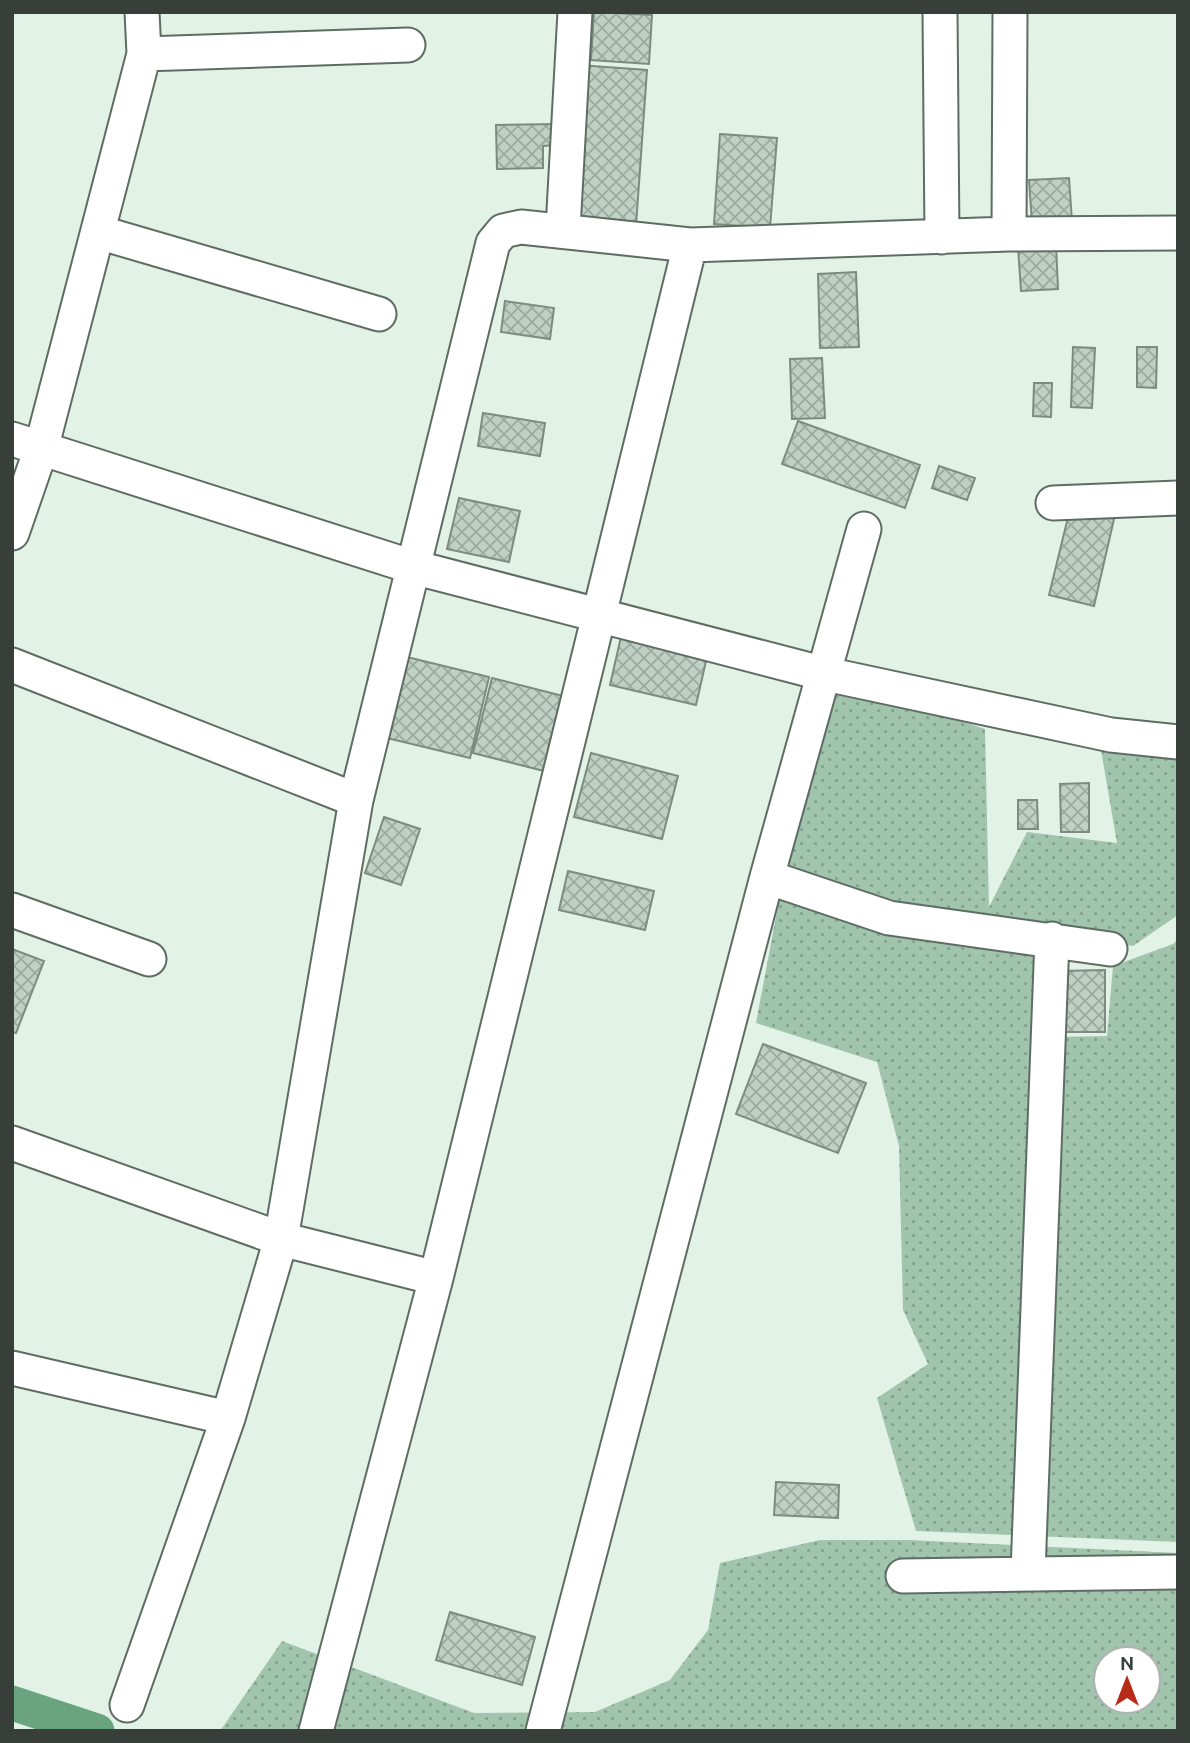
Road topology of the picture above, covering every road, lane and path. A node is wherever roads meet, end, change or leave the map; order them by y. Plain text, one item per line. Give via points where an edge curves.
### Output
1 (142, 12) edge
2 (575, 12) edge
3 (940, 12) edge
4 (1010, 12) edge
5 (408, 45) dead end
6 (144, 54) junction
7 (563, 229) junction
8 (98, 232) junction
9 (1178, 233) edge
10 (1009, 234) junction
11 (942, 237) junction
12 (690, 246) junction
13 (379, 314) dead end
14 (27, 444) edge
15 (1178, 498) edge
16 (1053, 503) dead end
17 (864, 529) dead end
18 (12, 533) edge
19 (413, 567) junction
20 (601, 614) junction
21 (12, 665) edge
22 (821, 673) junction
23 (1178, 742) edge
24 (356, 800) junction
25 (767, 877) junction
26 (12, 910) edge
27 (1052, 939) junction
28 (1110, 949) dead end
29 (149, 959) dead end
30 (12, 1143) edge
31 (281, 1239) junction
32 (436, 1278) junction
33 (12, 1367) edge
34 (228, 1418) junction
35 (1028, 1572) junction
36 (1178, 1572) edge
37 (903, 1576) dead end
38 (127, 1705) dead end
39 (316, 1731) edge
40 (543, 1731) edge

1 - 6 street
2 - 7 street
3 - 11 street
4 - 10 street
5 - 6 street
6 - 8 street
7 - 12 street
7 - 19 street via 521,227 503,231 493,243
8 - 13 street
8 - 14 street
9 - 10 street
10 - 11 street
11 - 12 street
12 - 20 street
14 - 18 street
14 - 19 street
15 - 16 street
17 - 22 street
19 - 20 street
19 - 24 street
20 - 22 street
20 - 32 street
21 - 24 street
22 - 23 street via 1111,735
22 - 25 street
24 - 31 street
25 - 27 street via 889,918
25 - 40 street
26 - 29 street
27 - 28 street
27 - 35 street
30 - 31 street
31 - 32 street
31 - 34 street
32 - 39 street
33 - 34 street
34 - 38 street
35 - 36 street
35 - 37 street

